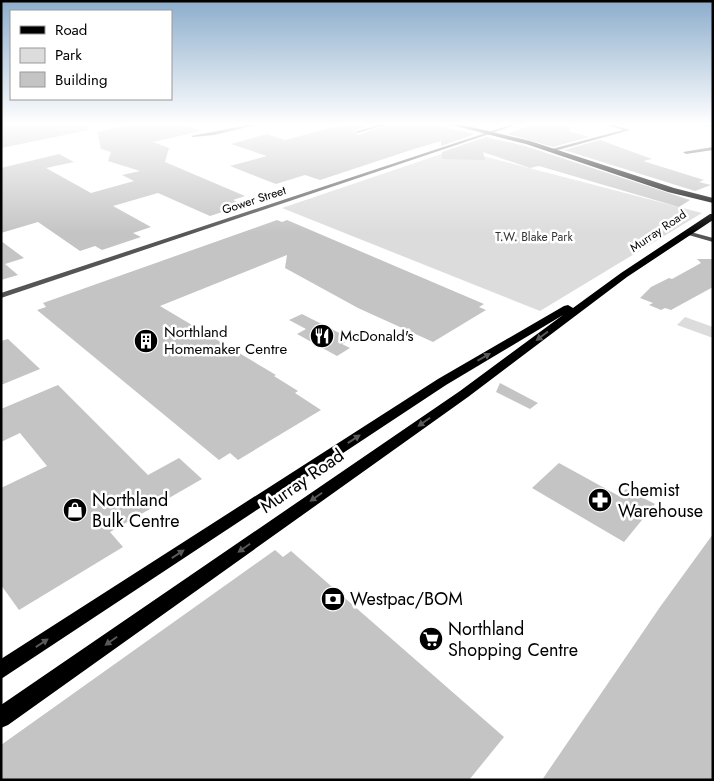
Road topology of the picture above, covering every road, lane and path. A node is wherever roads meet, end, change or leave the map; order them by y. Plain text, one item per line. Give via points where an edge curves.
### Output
1 (403, 161) edge
2 (592, 161) edge
3 (648, 180) junction
4 (713, 196) edge
5 (713, 201) edge
6 (713, 216) edge
7 (687, 233) junction
8 (713, 240) edge
9 (624, 275) junction
10 (1, 296) edge
11 (442, 382) junction
12 (464, 394) junction
13 (1, 670) edge
14 (1, 718) edge

1 - 10 street, Gower Street
2 - 3 highway
3 - 4 highway
3 - 5 highway
6 - 7 main road, Murray Road
7 - 8 street
7 - 9 main road, Murray Road
11 -> 9 main road, Murray Road
9 -> 12 main road, Murray Road
11 - 12 main road
13 -> 11 main road, Murray Road
12 -> 14 main road, Murray Road

